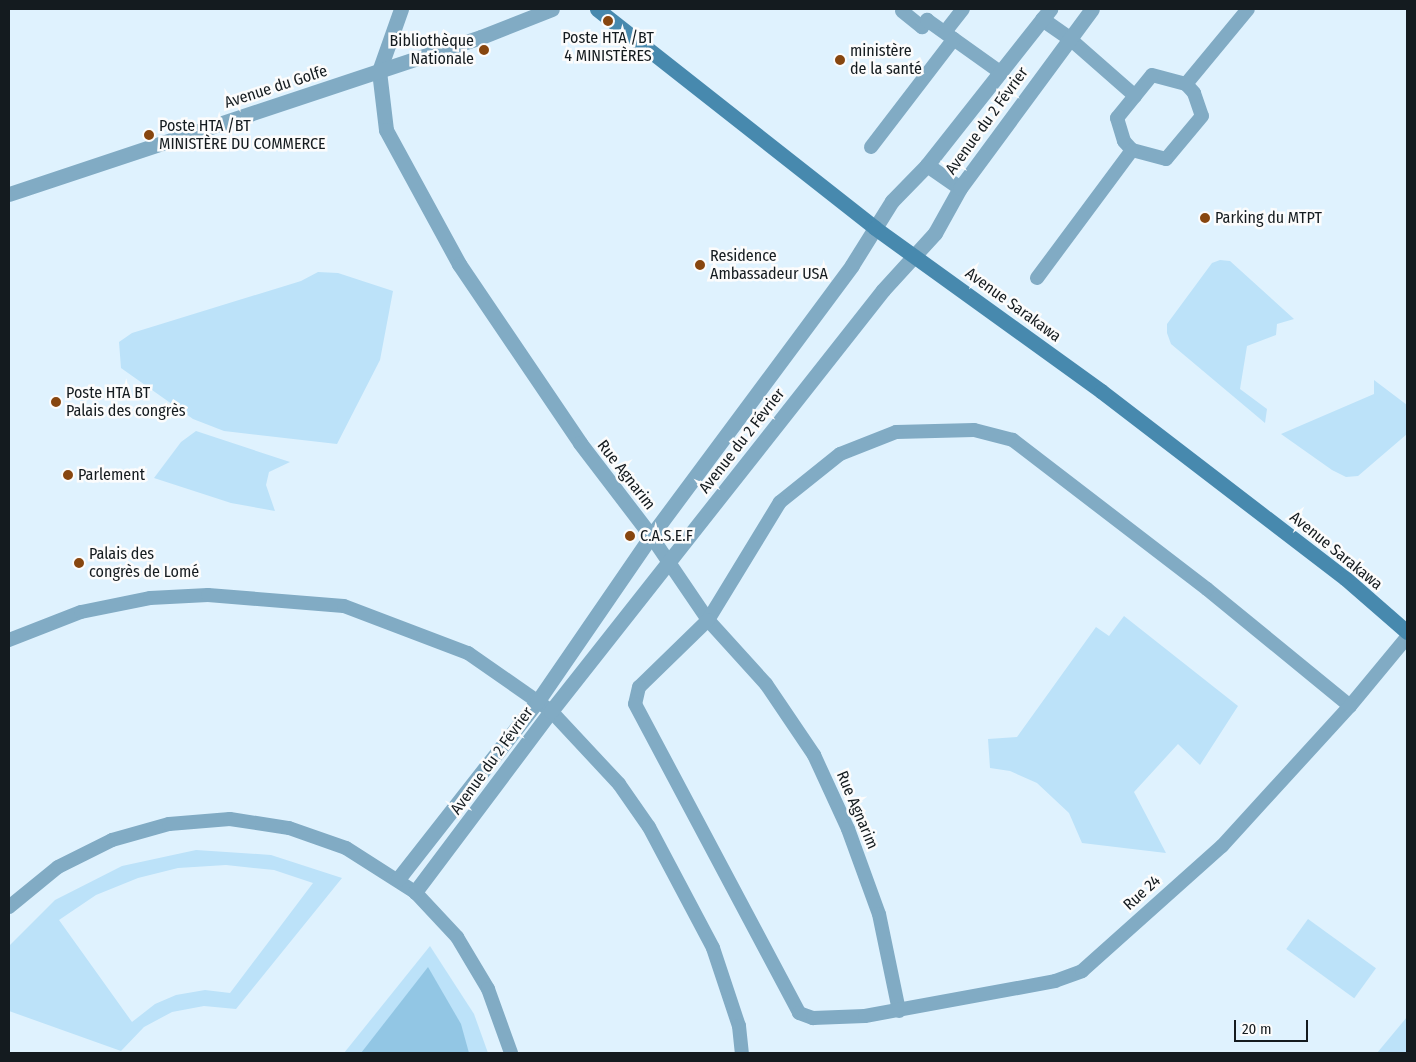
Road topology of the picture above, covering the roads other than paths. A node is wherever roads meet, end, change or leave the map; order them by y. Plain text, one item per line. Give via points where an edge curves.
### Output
1 (401, 9) edge
2 (552, 9) edge
3 (597, 9) edge
4 (962, 9) edge
5 (1092, 9) edge
6 (1248, 9) edge
7 (902, 11) dead end
8 (1046, 14) edge
9 (950, 36) junction
10 (1070, 38) junction
11 (379, 71) junction
12 (1000, 72) junction
13 (1186, 84) junction
14 (1135, 96) junction
15 (871, 147) dead end
16 (1132, 150) junction
17 (927, 165) junction
18 (960, 188) junction
19 (9, 194) edge
20 (875, 228) junction
21 (913, 256) junction
22 (1036, 278) dead end
23 (651, 536) junction
24 (670, 562) junction
25 (708, 620) junction
26 (1407, 632) edge
27 (1407, 637) edge
28 (9, 640) edge
29 (537, 702) junction
30 (1350, 706) junction
31 (550, 711) junction
32 (398, 879) junction
33 (415, 892) junction
34 (9, 907) edge
35 (899, 1010) junction
36 (511, 1053) edge
37 (742, 1053) edge

1 - 11 street, Rue Agnarim
2 - 11 street, Avenue du Golfe
3 - 20 street, Avenue Sarakawa
4 - 9 lane
5 - 10 street, Avenue du 2 Février
6 - 13 lane
7 - 9 lane via 922,27 928,20
8 - 10 street
8 - 12 street, Avenue du 2 Février
9 - 12 lane
9 - 15 lane
10 - 14 lane
10 - 18 street, Avenue du 2 Février
11 - 19 street, Avenue du Golfe
11 - 23 street, Rue Agnarim via 386,130 459,264 580,443
12 - 17 street, Avenue du 2 Février
13 - 14 lane via 1152,75
13 - 16 lane via 1194,93 1202,116 1166,159
14 - 16 lane via 1117,118 1124,141
16 - 22 lane
17 - 18 street
17 - 20 street, Avenue du 2 Février via 892,201
18 - 21 street, Avenue du 2 Février via 935,233
20 - 21 street, Avenue Sarakawa
20 - 23 street, Avenue du 2 Février via 847,272
21 - 24 street, Avenue du 2 Février
21 - 26 street, Avenue Sarakawa via 1101,391 1345,578
23 - 24 lane, Rue Agnarim
23 - 29 street, Avenue du 2 Février
24 - 25 lane, Rue Agnarim
24 - 31 street, Avenue du 2 Février
25 - 30 lane via 780,502 840,454 896,432 974,430 1013,440 1208,589
25 - 35 lane, Rue Agnarim via 766,684 814,755 848,830 880,914
25 - 35 lane, Rue 24 via 638,687 635,704 799,1013 813,1018
27 - 30 lane, Rue 24
28 - 29 lane via 81,612 150,598 208,595 344,606 468,653
29 - 31 lane
29 - 32 street, Avenue du 2 Février
30 - 35 lane, Rue 24 via 1222,846 1082,971 1055,981
31 - 33 street, Avenue du 2 Février
31 - 37 lane via 618,784 680,878 713,948 739,1026
32 - 33 lane
32 - 34 lane via 346,848 289,828 230,820 204,821 170,824 112,840 58,867
33 - 36 lane via 456,937 488,989

